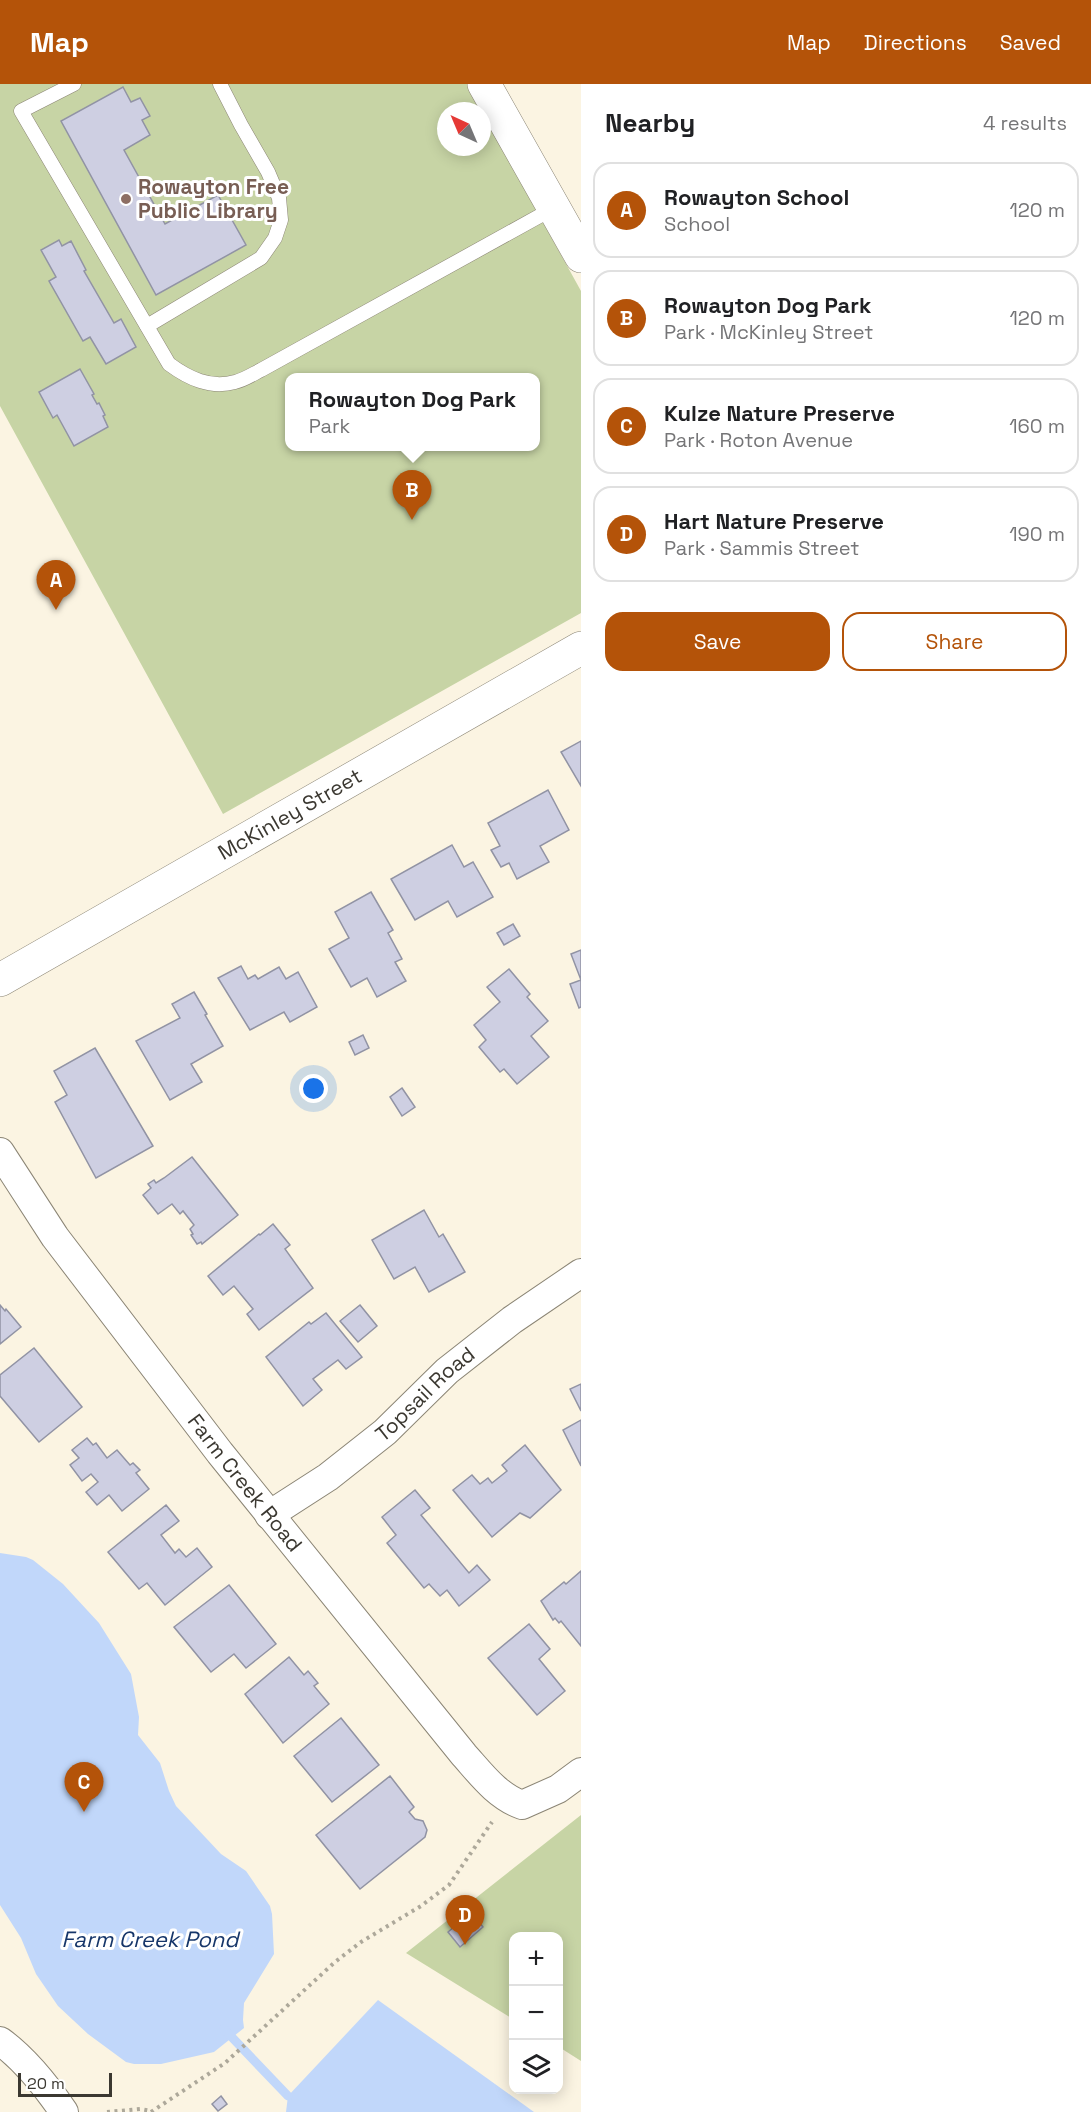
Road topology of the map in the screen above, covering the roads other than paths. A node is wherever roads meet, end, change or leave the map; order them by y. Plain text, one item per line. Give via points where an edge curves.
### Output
1 (74, 84) edge
2 (220, 84) edge
3 (484, 84) edge
4 (554, 208) junction
5 (581, 256) edge
6 (147, 326) junction
7 (581, 648) edge
8 (0, 980) edge
9 (0, 1152) edge
10 (581, 1273) edge
11 (269, 1515) junction
12 (581, 1772) edge
13 (0, 2041) edge
14 (64, 2112) edge

1 - 6 lane via 21,111
2 - 6 lane via 268,172 279,198 281,220 275,238 261,258
3 - 4 main road
4 - 5 main road
4 - 6 lane via 234,382 206,384 185,376 169,364
7 - 8 main road, McKinley Street
9 - 11 street, Farm Creek Road via 55,1237
10 - 11 street, Topsail Road via 447,1371 385,1432 328,1477
11 - 12 street, Farm Creek Road via 464,1755 509,1800 522,1805 558,1789
13 - 14 street

